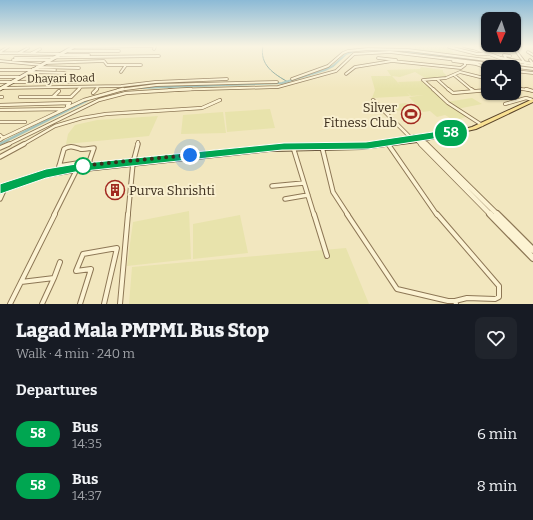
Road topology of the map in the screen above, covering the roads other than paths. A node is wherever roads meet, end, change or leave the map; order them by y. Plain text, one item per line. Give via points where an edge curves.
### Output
1 (50, 60) edge
2 (335, 60) edge
3 (347, 60) edge
4 (395, 60) edge
5 (399, 60) edge
6 (447, 60) edge
7 (458, 60) edge
8 (499, 60) edge
9 (523, 60) edge
10 (530, 60) dead end
11 (0, 61) edge
12 (521, 62) edge
13 (465, 63) junction
14 (525, 63) junction
15 (44, 64) junction
16 (533, 64) edge
17 (126, 65) junction
18 (141, 65) dead end
19 (481, 65) edge
20 (481, 66) edge
21 (37, 67) junction
22 (79, 68) dead end
23 (521, 69) edge
24 (0, 70) edge
25 (55, 70) dead end
26 (31, 71) junction
27 (521, 71) edge
28 (533, 71) edge
29 (121, 72) dead end
30 (65, 73) dead end
31 (346, 74) dead end
32 (454, 75) junction
33 (0, 77) edge
34 (20, 77) junction
35 (481, 77) edge
36 (227, 79) dead end
37 (63, 80) dead end
38 (292, 80) junction
39 (438, 80) dead end
40 (12, 81) junction
41 (0, 82) edge
42 (76, 82) dead end
43 (278, 82) dead end
44 (81, 87) junction
45 (98, 87) junction
46 (1, 88) edge
47 (521, 88) edge
48 (481, 90) edge
49 (59, 91) dead end
50 (474, 91) junction
51 (533, 91) edge
52 (93, 93) dead end
53 (20, 97) dead end
54 (53, 97) junction
55 (220, 100) dead end
56 (373, 100) dead end
57 (533, 100) edge
58 (69, 101) dead end
59 (0, 104) edge
60 (505, 104) dead end
61 (0, 110) edge
62 (0, 122) edge
63 (26, 122) dead end
64 (482, 124) junction
65 (0, 134) edge
66 (416, 138) junction
67 (2, 139) edge
68 (138, 142) dead end
69 (388, 144) junction
70 (346, 146) junction
71 (367, 146) junction
72 (322, 147) junction
73 (0, 148) edge
74 (268, 148) junction
75 (293, 148) junction
76 (0, 157) edge
77 (133, 162) junction
78 (89, 163) junction
79 (58, 168) junction
80 (77, 169) junction
81 (460, 181) junction
82 (304, 183) junction
83 (272, 186) dead end
84 (2, 188) edge
85 (308, 195) junction
86 (285, 198) dead end
87 (0, 199) edge
88 (533, 250) edge
89 (327, 256) dead end
90 (533, 258) edge
91 (60, 262) dead end
92 (54, 278) junction
93 (21, 282) junction
94 (456, 303) edge
95 (10, 304) edge
96 (42, 304) edge
97 (80, 304) edge
98 (104, 304) edge
99 (120, 304) edge

1 - 15 main road, Dhayari Road
2 - 38 street via 328,66
3 - 38 street via 336,71 303,81
4 - 31 street via 355,67
5 - 13 street via 460,68 463,68
6 - 13 street
7 - 28 street
8 - 16 street
9 - 14 street
10 - 16 street
11 - 15 street
12 - 14 street
13 - 19 street
13 - 20 street
14 - 16 street
15 - 17 street via 104,61 107,65
15 - 21 main road, Dhayari Road
17 - 18 street
17 - 29 street
21 - 22 street
21 - 26 main road, Dhayari Road
23 - 28 street
24 - 26 street
25 - 26 street
26 - 30 street
26 - 34 main road, Dhayari Road
27 - 28 street
32 - 35 street via 460,72
32 - 50 street
32 - 64 street via 423,80 448,103
33 - 34 street
34 - 40 main road, Dhayari Road
36 - 45 street, Dhayari Road
37 - 40 street
38 - 73 street via 278,87 126,93 99,100
39 - 50 street via 452,93
40 - 41 street
40 - 42 street
40 - 46 main road, Dhayari Road
43 - 67 street via 121,89 84,100
44 - 45 street, Dhayari Road
44 - 46 street, Dhayari Road
44 - 54 street via 72,96
45 - 52 street
47 - 51 street
48 - 50 street
49 - 54 street
53 - 54 street
55 - 76 street via 202,108 82,118 55,126
56 - 66 street
57 - 60 street via 526,98
57 - 64 main road
58 - 59 street
59 - 61 street via 70,103 61,109
62 - 63 street
64 - 66 main road
65 - 67 street
66 - 69 main road
66 - 71 main road
66 - 81 street
68 - 77 street
69 - 71 main road
69 - 94 street via 441,220 498,286 500,294 495,299 468,298
70 - 71 main road
70 - 72 main road
70 - 74 main road via 309,144
72 - 75 main road
72 - 94 street via 333,192 397,289
74 - 75 main road
74 - 77 main road
75 - 82 street
77 - 78 main road
77 - 80 main road
77 - 99 street
78 - 79 main road
78 - 79 street via 94,148 66,147
79 - 84 main road
80 - 84 main road via 45,175
80 - 93 street
81 - 88 street
81 - 90 street
82 - 83 street
82 - 85 street
84 - 87 street
85 - 86 street
85 - 89 street
91 - 92 street
92 - 93 street
92 - 96 street
93 - 95 street
97 - 98 street via 91,269 76,271 83,254 117,248

